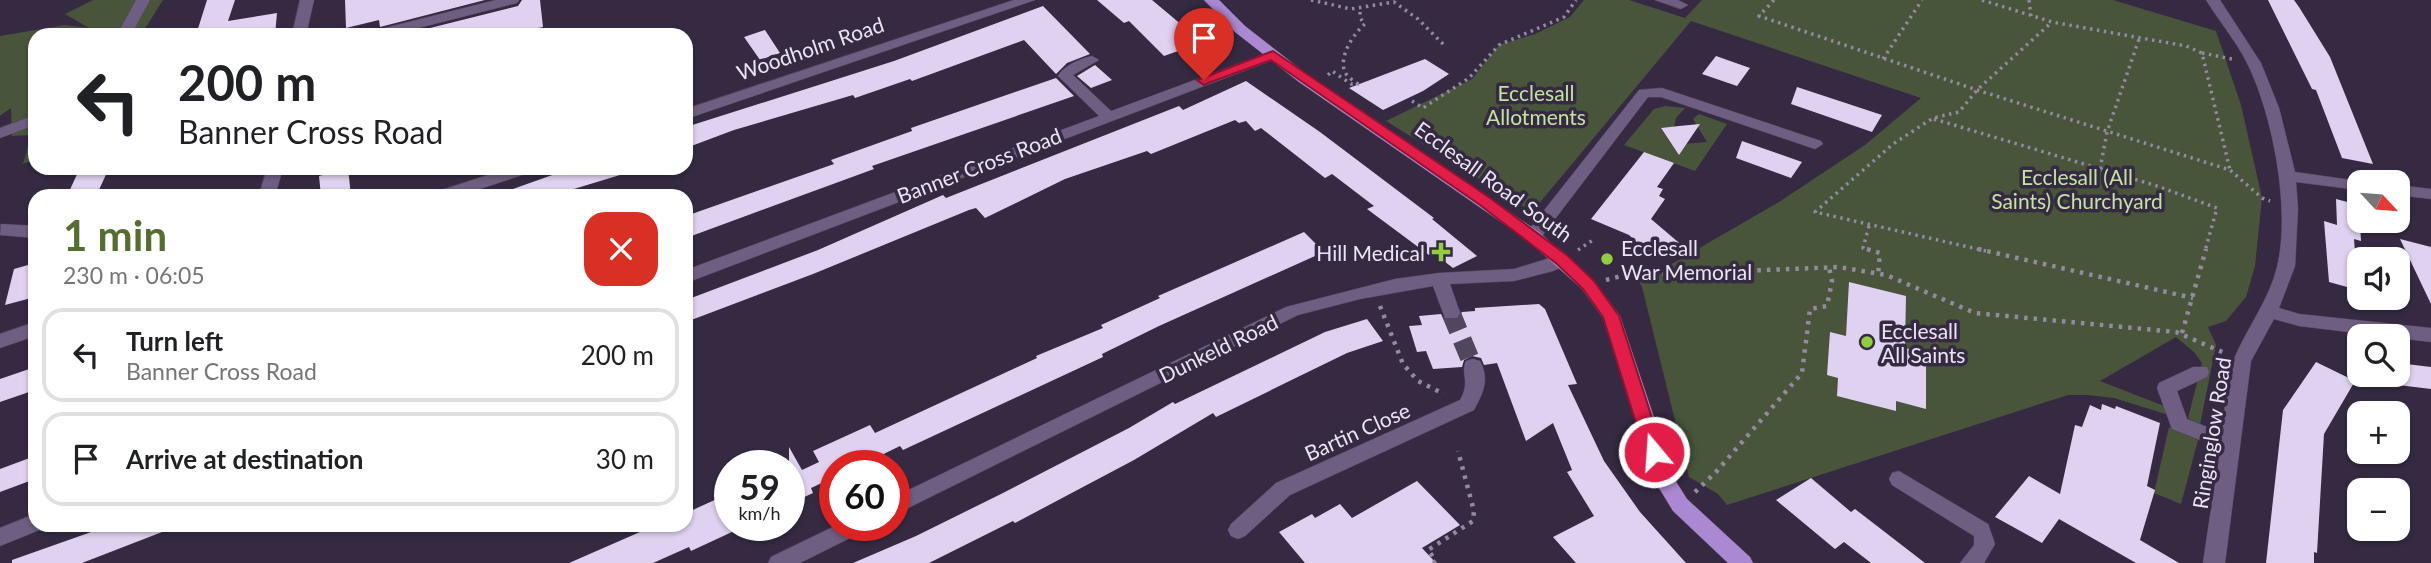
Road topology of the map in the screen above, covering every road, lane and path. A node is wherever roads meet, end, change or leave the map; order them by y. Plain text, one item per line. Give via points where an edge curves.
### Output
1 (143, 0) edge
2 (307, 0) edge
3 (512, 0) edge
4 (1028, 0) edge
5 (1211, 0) edge
6 (1311, 0) edge
7 (1576, 0) edge
8 (1662, 0) edge
9 (1774, 0) edge
10 (1922, 0) edge
11 (1982, 0) edge
12 (2029, 0) edge
13 (2213, 0) edge
14 (1681, 5) dead end
15 (1360, 8) junction
16 (2031, 16) junction
17 (2052, 22) junction
18 (128, 28) edge
19 (301, 28) edge
20 (402, 28) edge
21 (2139, 39) junction
22 (1446, 47) dead end
23 (1273, 55) junction
24 (1883, 59) junction
25 (1092, 60) dead end
26 (1359, 84) dead end
27 (1977, 90) junction
28 (1412, 101) dead end
29 (693, 112) edge
30 (1108, 116) junction
31 (1933, 118) junction
32 (28, 123) edge
33 (2107, 132) junction
34 (0, 133) edge
35 (1815, 144) dead end
36 (2100, 170) junction
37 (2230, 170) junction
38 (506, 175) edge
39 (2288, 176) junction
40 (2347, 183) edge
41 (467, 189) edge
42 (2410, 191) edge
43 (2431, 194) edge
44 (2290, 209) junction
45 (1868, 226) junction
46 (1, 230) edge
47 (28, 232) edge
48 (1533, 236) junction
49 (1563, 260) junction
50 (1829, 267) junction
51 (693, 274) edge
52 (1878, 275) junction
53 (1439, 279) junction
54 (1588, 285) junction
55 (1373, 289) junction
56 (2193, 298) junction
57 (2269, 311) junction
58 (1451, 313) tunnel mouth
59 (28, 331) edge
60 (2182, 333) junction
61 (2431, 335) edge
62 (0, 341) edge
63 (2242, 360) junction
64 (1472, 366) tunnel mouth
65 (2200, 372) dead end
66 (1467, 405) junction
67 (2230, 444) junction
68 (1458, 451) dead end
69 (1899, 479) dead end
70 (1695, 492) dead end
71 (910, 498) edge
72 (28, 526) edge
73 (1238, 530) dead end
74 (0, 537) edge
75 (824, 541) edge
76 (779, 563) edge
77 (1433, 563) edge
78 (1742, 563) edge
79 (1971, 563) edge
80 (2214, 563) edge

1 - 18 street
2 - 19 street
3 - 20 street
4 - 29 street, Woodholm Road
5 - 23 main road, Ecclesall Road South
6 - 15 path
7 - 28 path via 1564,17 1499,45 1469,78 1423,108
8 - 14 street
9 - 24 path via 1759,16
10 - 24 path
11 - 16 path
12 - 16 path
13 - 39 street, Ringinglow Road via 2254,63 2277,127
15 - 22 path via 1394,2
15 - 26 path via 1365,24 1349,41 1342,63 1343,70
16 - 17 path
17 - 21 path
17 - 27 path
21 - 33 path
21 - 37 path via 2202,53
23 - 30 street, Banner Cross Road
23 - 48 main road, Ecclesall Road South
24 - 27 path
25 - 30 street via 1065,76
27 - 31 path via 1959,111
27 - 33 path
30 - 51 street, Banner Cross Road
31 - 36 path
31 - 45 path via 1893,144 1815,212
32 - 34 street
33 - 36 path
33 - 37 path
35 - 48 street via 1662,92 1644,93
36 - 56 path via 2217,208
37 - 44 path via 2262,198
38 - 41 street
39 - 40 street
39 - 44 street, Ringinglow Road
42 - 43 street
44 - 57 street, Ringinglow Road via 2286,266
45 - 52 path via 1863,248 1880,253
45 - 56 path
46 - 47 street
48 - 49 main road, Ecclesall Road South
49 - 53 street, Dunkeld Road via 1535,272
49 - 54 main road, Ecclesall Road South
50 - 52 path
50 - 54 path via 1621,276
50 - 70 path via 1832,281 1827,306 1810,309 1802,373
52 - 60 path via 1975,313
53 - 55 street, Dunkeld Road
53 - 58 street
54 - 78 main road, Ecclesall Road South via 1612,319 1666,482 1680,505
55 - 66 path via 1403,364 1418,381
55 - 71 street, Dunkeld Road via 1292,312
56 - 60 path
57 - 61 street via 2299,320
57 - 63 street, Ringinglow Road
59 - 62 street
60 - 63 path
63 - 67 street, Ringinglow Road
64 - 66 street via 1477,387
65 - 67 street via 2166,388 2179,424
66 - 73 street, Bartin Close via 1283,489
67 - 80 street, Ringinglow Road
68 - 77 path via 1473,521 1429,550
69 - 79 street via 1981,530 1984,546
72 - 74 street
75 - 76 street

